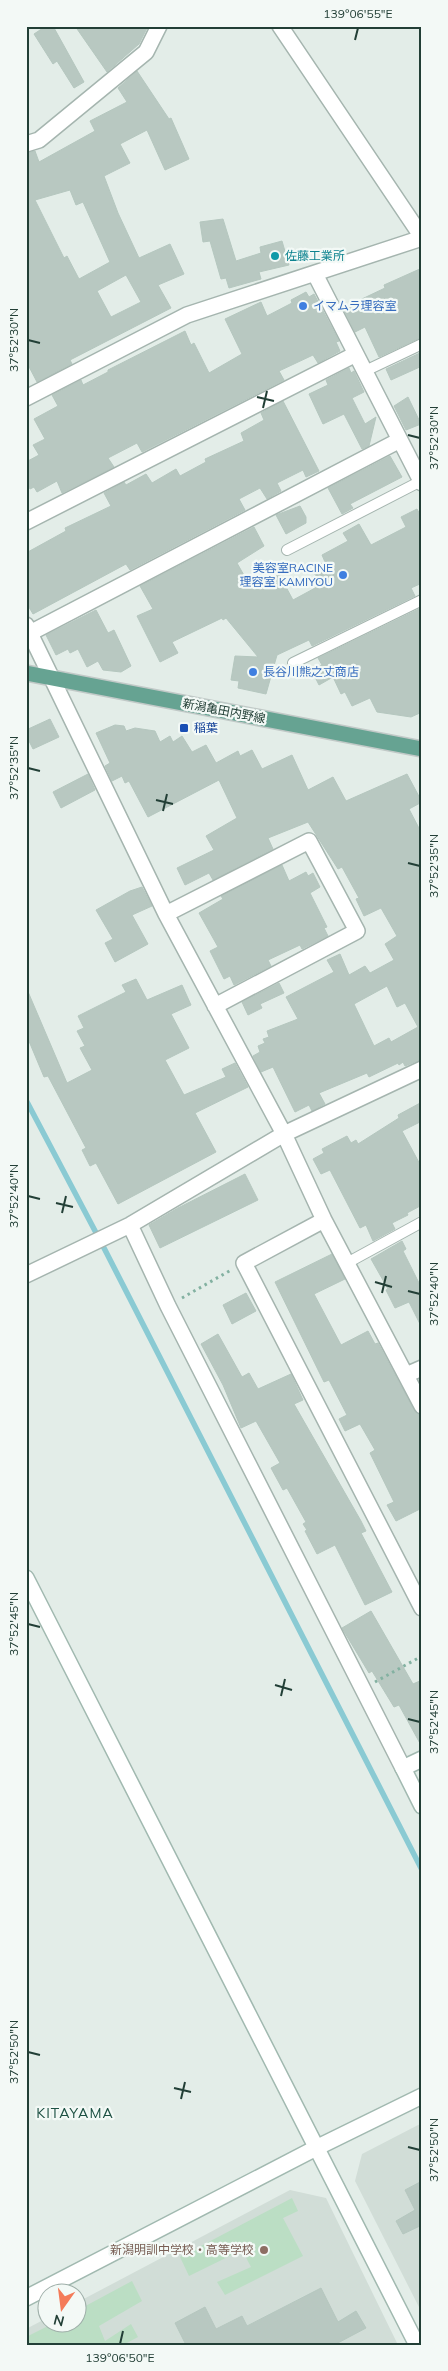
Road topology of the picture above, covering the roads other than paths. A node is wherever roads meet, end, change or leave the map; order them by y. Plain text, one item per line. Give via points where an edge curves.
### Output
1 (159, 26) edge
2 (280, 26) edge
3 (26, 144) edge
4 (422, 238) edge
5 (315, 274) junction
6 (422, 344) edge
7 (354, 355) junction
8 (363, 372) junction
9 (26, 398) edge
10 (400, 440) junction
11 (421, 482) edge
12 (26, 522) edge
13 (287, 550) dead end
14 (422, 600) edge
15 (28, 629) edge
16 (292, 663) dead end
17 (26, 673) edge
18 (50, 677) junction
19 (422, 749) edge
20 (166, 914) junction
21 (215, 1006) junction
22 (422, 1068) edge
23 (284, 1134) junction
24 (324, 1220) junction
25 (422, 1222) edge
26 (130, 1225) junction
27 (347, 1263) junction
28 (26, 1275) edge
29 (422, 1368) edge
30 (406, 1375) junction
31 (422, 1406) edge
32 (26, 1578) edge
33 (422, 1608) edge
34 (422, 1759) edge
35 (403, 1768) junction
36 (422, 1806) edge
37 (422, 2096) edge
38 (316, 2148) junction
39 (26, 2298) edge
40 (417, 2345) edge

1 - 3 street via 146,52 39,140
2 - 4 street
4 - 5 street
5 - 7 street
5 - 9 street via 187,316
6 - 8 lane
7 - 8 street
7 - 12 street
8 - 10 street
10 - 11 street
10 - 15 street
11 - 13 lane
14 - 16 lane
15 - 18 street
17 - 18 main road, 新潟亀田内野線
18 - 19 main road, 新潟亀田内野線
18 - 20 street
20 - 21 street
20 - 21 street via 309,841 357,931
21 - 23 street
22 - 23 street
23 - 24 street
23 - 26 street
24 - 27 street
24 - 33 street via 244,1262
25 - 27 lane
26 - 28 street
26 - 35 street
27 - 30 street
29 - 30 street
30 - 31 street
32 - 38 street
34 - 35 street
35 - 36 street
37 - 38 street
38 - 39 street
38 - 40 street

